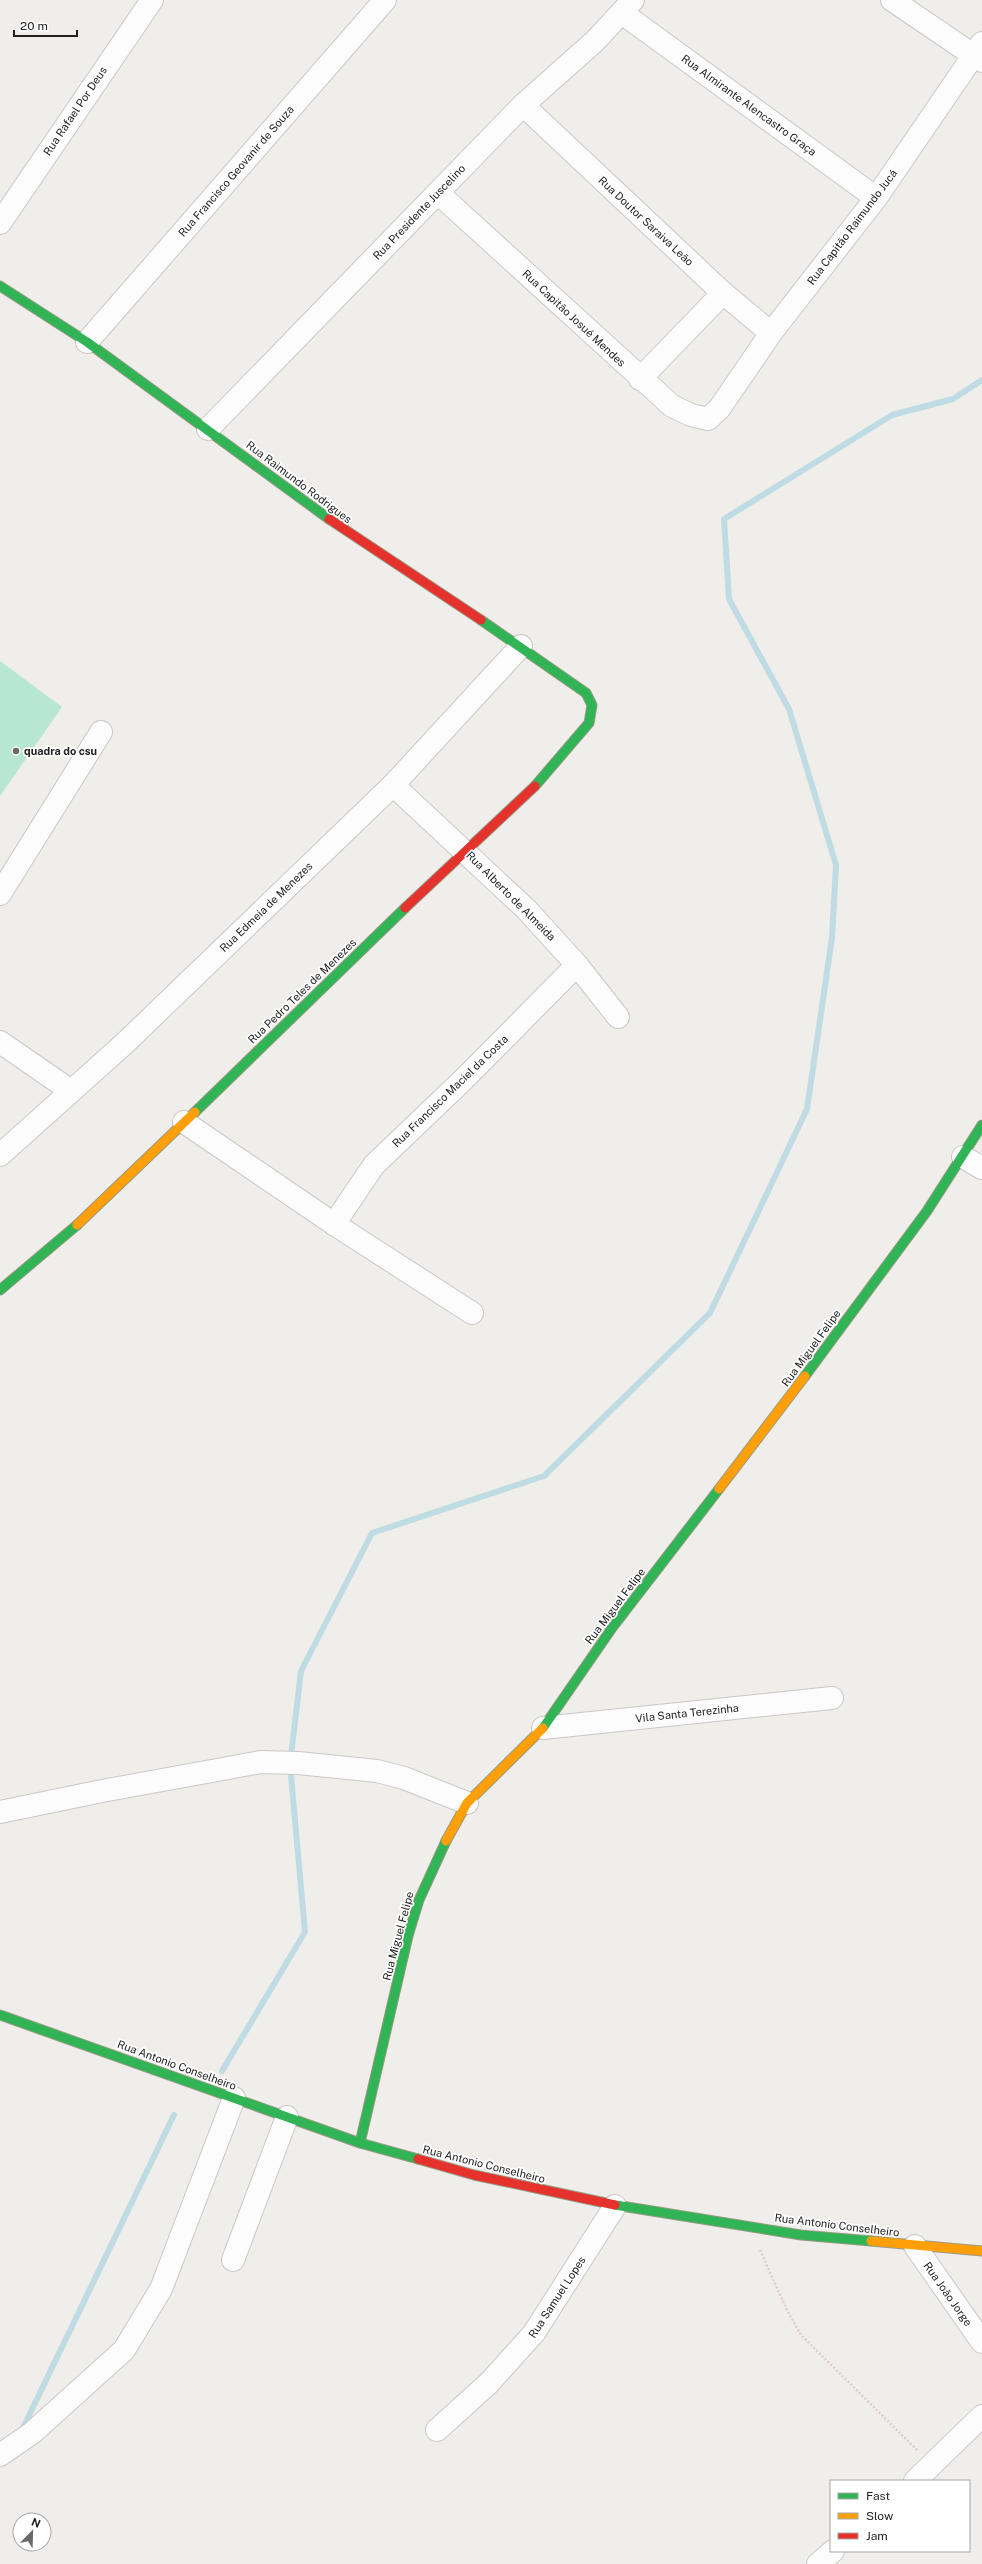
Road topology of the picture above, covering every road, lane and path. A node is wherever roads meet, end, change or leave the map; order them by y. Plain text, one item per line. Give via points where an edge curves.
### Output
1 (152, 0) edge
2 (385, 0) edge
3 (892, 0) edge
4 (628, 6) edge
5 (979, 53) edge
6 (523, 105) junction
7 (438, 193) junction
8 (876, 198) junction
9 (0, 223) edge
10 (0, 286) edge
11 (723, 293) junction
12 (771, 333) junction
13 (87, 342) junction
14 (640, 379) junction
15 (719, 409) joint
16 (208, 429) junction
17 (521, 646) junction
18 (586, 693) joint
19 (101, 732) dead end
20 (393, 785) junction
21 (465, 850) junction
22 (0, 894) edge
23 (577, 965) junction
24 (618, 1017) dead end
25 (0, 1042) edge
26 (71, 1091) junction
27 (184, 1122) junction
28 (982, 1125) edge
29 (0, 1155) edge
30 (963, 1157) junction
31 (982, 1168) edge
32 (334, 1224) junction
33 (0, 1290) edge
34 (472, 1313) dead end
35 (832, 1698) dead end
36 (543, 1728) junction
37 (467, 1803) junction
38 (0, 1812) edge
39 (0, 2015) edge
40 (234, 2098) junction
41 (287, 2117) junction
42 (360, 2143) junction
43 (615, 2206) junction
44 (748, 2224) junction
45 (915, 2246) junction
46 (982, 2251) edge
47 (233, 2260) dead end
48 (982, 2342) edge
49 (982, 2416) edge
50 (437, 2430) dead end
51 (0, 2455) edge
52 (933, 2466) junction
53 (916, 2480) edge
54 (832, 2552) edge
55 (818, 2564) edge

1 - 9 street, Rua Rafael Por Deus
2 - 13 street, Rua Francisco Geovanir de Souza
3 - 5 street
4 - 6 street, Rua Presidente Juscelino via 595,41
4 - 8 street, Rua Almirante Alencastro Graça
5 - 8 street, Rua Capitão Raimundo Jucá
6 - 7 street, Rua Presidente Juscelino
6 - 11 street, Rua Doutor Saraiva Leão
7 - 14 street, Rua Capitão Josué Mendes
7 - 16 street, Rua Presidente Juscelino
8 - 12 street, Rua Capitão Raimundo Jucá
10 - 13 street, Rua Raimundo Rodrigues
11 - 12 street, Rua Doutor Saraiva Leão
11 - 14 street
12 - 15 street, Rua Capitão Raimundo Jucá
13 - 16 street, Rua Raimundo Rodrigues
14 - 15 street, Rua Capitão Josué Mendes via 672,406 690,415 708,419
16 - 17 street, Rua Raimundo Rodrigues via 359,541
17 - 18 street, Rua Raimundo Rodrigues
17 - 20 street, Rua Edmeia de Menezes
18 - 21 street, Rua Pedro Teles de Menezes via 593,711 586,729 540,782
19 - 22 street
20 - 21 street, Rua Alberto de Almeida
20 - 26 street, Rua Edmeia de Menezes via 124,1044
21 - 23 street, Rua Alberto de Almeida via 527,910
21 - 27 street, Rua Pedro Teles de Menezes
23 - 24 street, Rua Alberto de Almeida
23 - 32 street, Rua Francisco Maciel da Costa via 374,1165
25 - 26 street
26 - 29 street, Rua Edmeia de Menezes
27 - 32 street
27 - 33 street, Rua Pedro Teles de Menezes via 92,1213
28 - 30 street, Rua Miguel Felipe
30 - 31 street
30 - 36 street, Rua Miguel Felipe via 927,1211 787,1401 612,1628
32 - 34 street
35 - 36 street, Vila Santa Terezinha
36 - 37 street, Rua Miguel Felipe
37 - 38 street via 404,1778 377,1772 262,1762 102,1790
37 - 42 street, Rua Miguel Felipe via 418,1900
39 - 40 street, Rua Antonio Conselheiro
40 - 41 street, Rua Antonio Conselheiro
40 - 51 street via 162,2289 132,2340 32,2433
41 - 42 street, Rua Antonio Conselheiro
41 - 47 street
42 - 43 street, Rua Antonio Conselheiro via 474,2175
43 - 44 street, Rua Antonio Conselheiro
43 - 50 street, Rua Samuel Lopes via 534,2333 489,2383
44 - 45 street, Rua Antonio Conselheiro via 801,2235
44 - 52 path via 801,2335
45 - 46 street, Rua Antonio Conselheiro
45 - 48 street, Rua João Jorge
49 - 52 street
52 - 53 street
54 - 55 street

